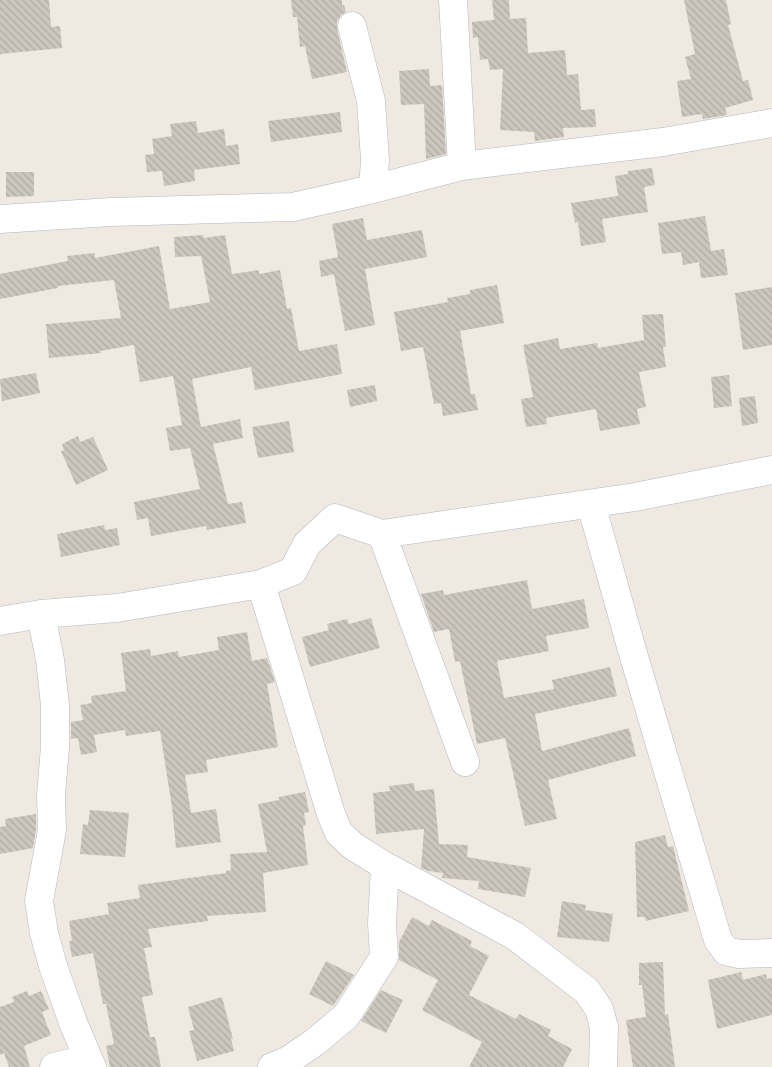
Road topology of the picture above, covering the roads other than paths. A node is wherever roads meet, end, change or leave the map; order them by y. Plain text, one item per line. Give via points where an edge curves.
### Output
1 (453, 0) edge
2 (352, 26) dead end
3 (772, 123) edge
4 (462, 166) junction
5 (373, 189) junction
6 (0, 219) edge
7 (772, 470) edge
8 (591, 504) junction
9 (382, 534) junction
10 (261, 584) junction
11 (41, 614) junction
12 (0, 621) edge
13 (465, 762) dead end
14 (385, 866) junction
15 (772, 953) edge
16 (90, 1063) edge
17 (54, 1067) edge
18 (272, 1067) edge
19 (603, 1067) edge

1 - 4 street
2 - 5 street via 371,101 375,160
3 - 4 street via 663,142
4 - 5 street
5 - 6 street via 293,207
7 - 8 street
8 - 9 street
8 - 15 street via 718,940 726,951 738,954
9 - 10 street via 335,518 307,544 293,571
9 - 13 street
10 - 11 street via 117,608
10 - 14 street via 339,833
11 - 12 street
11 - 16 street via 55,705 55,747 52,830 39,901 53,966
14 - 18 street via 384,957 346,1016 287,1062
14 - 19 street via 515,936 587,991 599,1009 604,1027
16 - 17 street

